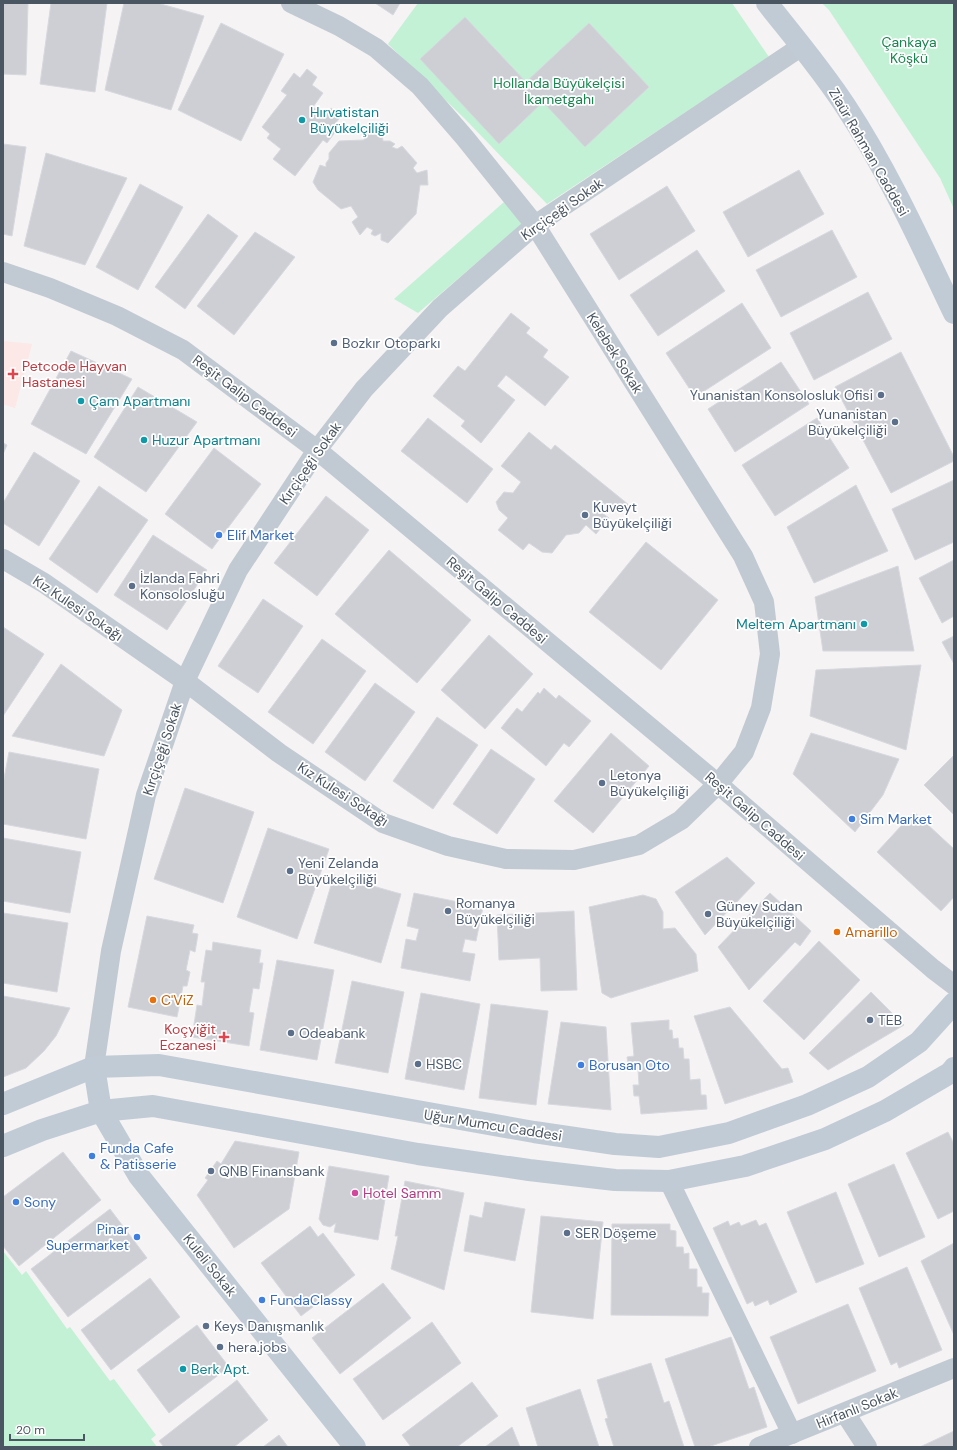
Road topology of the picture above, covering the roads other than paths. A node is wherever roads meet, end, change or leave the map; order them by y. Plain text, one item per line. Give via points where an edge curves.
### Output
1 (291, 3) edge
2 (767, 3) edge
3 (802, 46) junction
4 (535, 225) junction
5 (3, 272) edge
6 (954, 313) edge
7 (317, 450) junction
8 (3, 559) edge
9 (185, 681) junction
10 (718, 784) junction
11 (954, 985) edge
12 (954, 1003) edge
13 (94, 1067) junction
14 (954, 1068) edge
15 (3, 1104) edge
16 (101, 1111) junction
17 (3, 1146) edge
18 (669, 1181) junction
19 (954, 1368) edge
20 (845, 1413) junction
21 (792, 1434) junction
22 (355, 1447) edge
23 (759, 1447) edge
24 (868, 1447) edge

1 - 4 street, Kelebek Sokak via 339,26 376,48 420,86
2 - 3 main road, Ziaür Rahman Caddesi
3 - 4 street, Kırçiçeği Sokak
3 - 6 main road, Ziaür Rahman Caddesi via 846,107 877,160
4 - 7 street, Kırçiçeği Sokak via 440,308 364,389
4 - 10 street, Kelebek Sokak via 743,556 764,602 770,654 761,708 744,752
5 - 7 street, Reşit Galip Caddesi via 117,316 183,350
7 - 9 street, Kırçiçeği Sokak via 238,570
7 - 10 street, Reşit Galip Caddesi
8 - 9 street, Kız Kulesi Sokağı via 44,583
9 - 10 street, Kız Kulesi Sokağı via 279,753 383,823 448,846 506,859 574,860 639,845 681,820
9 - 13 street, Kırçiçeği Sokak via 146,795 111,951
10 - 11 street, Reşit Galip Caddesi
12 - 13 main road, Uğur Mumcu Caddesi via 919,1042 868,1077 807,1105 729,1133 659,1147 615,1144 519,1129 159,1065
13 - 15 main road, Uğur Mumcu Caddesi
13 - 16 main road, Kuleli Sokak
14 - 18 main road via 950,1073 885,1111 825,1139 744,1166
16 - 17 main road
16 - 18 main road via 154,1106 418,1154 615,1180
16 - 22 main road, Kuleli Sokak via 139,1176
18 - 21 street
19 - 20 street, Hirfanlı Sokak
20 - 21 street, Hirfanlı Sokak
20 - 24 street
21 - 23 street, Hirfanlı Sokak

